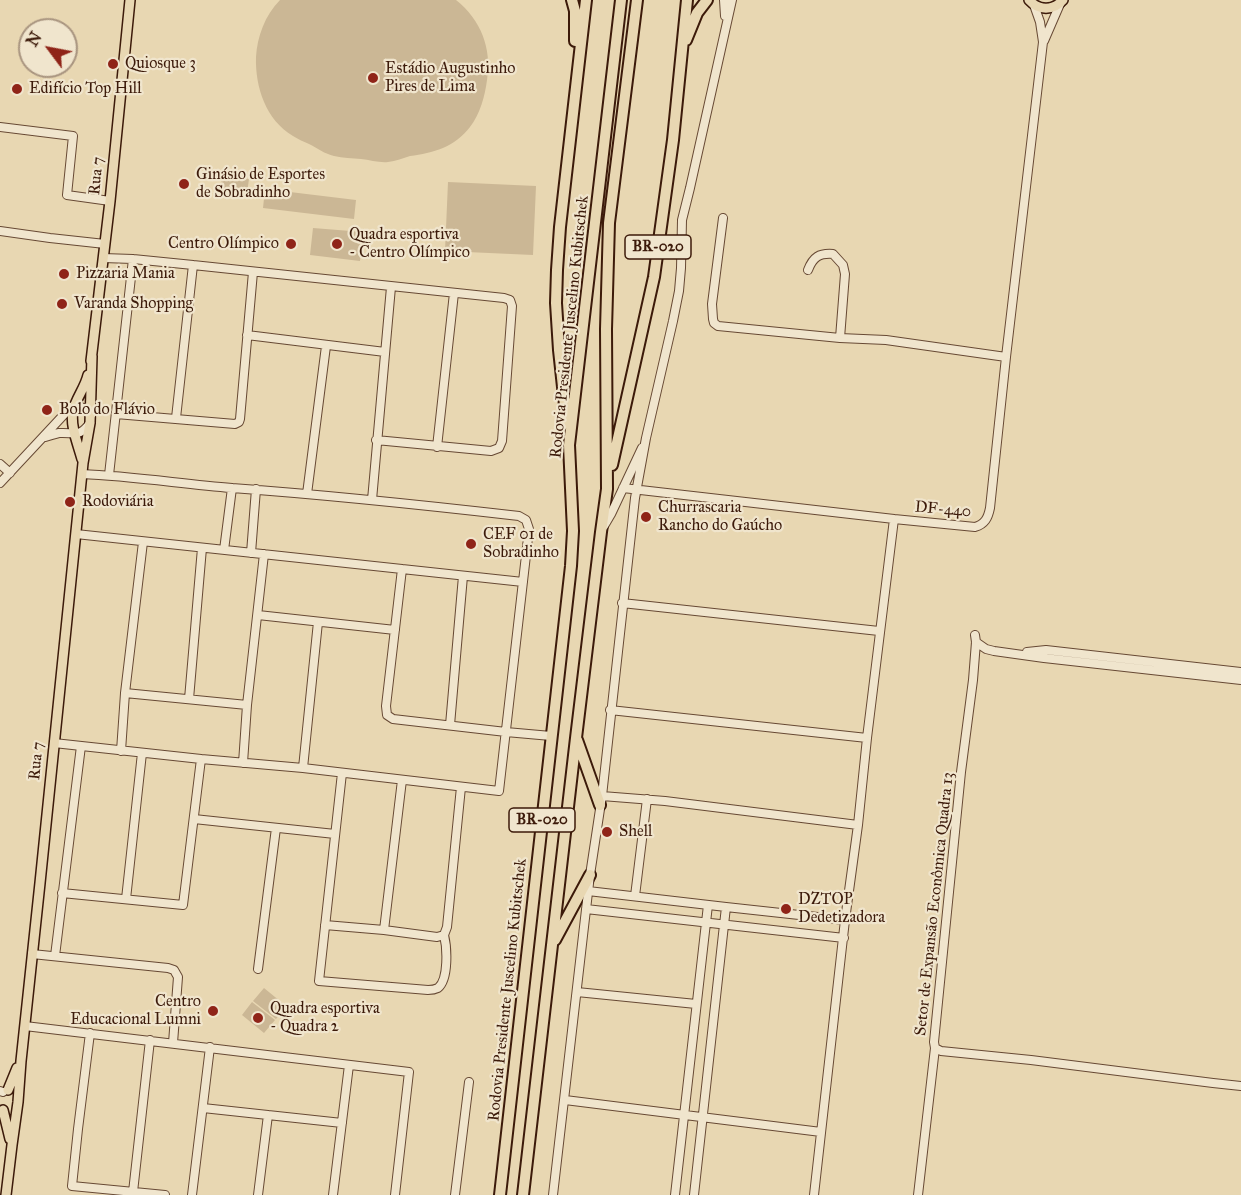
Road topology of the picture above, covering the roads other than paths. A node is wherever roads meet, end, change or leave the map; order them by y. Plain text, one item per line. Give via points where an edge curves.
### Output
1 (130, 0) edge
2 (572, 0) edge
3 (586, 0) edge
4 (621, 0) edge
5 (637, 0) edge
6 (687, 0) edge
7 (707, 0) edge
8 (724, 0) edge
9 (732, 0) edge
10 (1062, 2) edge
11 (1031, 3) edge
12 (725, 27) junction
13 (1043, 42) junction
14 (680, 61) junction
15 (575, 89) junction
16 (0, 127) edge
17 (110, 201) junction
18 (723, 219) dead end
19 (0, 231) edge
20 (105, 244) junction
21 (104, 258) junction
22 (133, 259) junction
23 (193, 265) junction
24 (808, 270) dead end
25 (252, 272) junction
26 (391, 287) junction
27 (454, 293) junction
28 (247, 335) junction
29 (840, 338) junction
30 (326, 346) junction
31 (386, 352) junction
32 (93, 356) junction
33 (1006, 357) junction
34 (75, 405) junction
35 (116, 414) junction
36 (176, 418) junction
37 (90, 419) junction
38 (75, 434) junction
39 (43, 437) junction
40 (646, 438) junction
41 (376, 440) junction
42 (569, 445) junction
43 (437, 447) junction
44 (0, 464) edge
45 (83, 464) junction
46 (10, 473) junction
47 (82, 474) junction
48 (108, 475) junction
49 (0, 483) edge
50 (232, 488) junction
51 (623, 488) junction
52 (256, 489) junction
53 (607, 489) junction
54 (637, 489) junction
55 (307, 494) junction
56 (372, 500) junction
57 (894, 519) junction
58 (601, 532) junction
59 (76, 534) junction
60 (143, 542) junction
61 (202, 548) junction
62 (224, 550) junction
63 (251, 553) junction
64 (264, 554) junction
65 (402, 569) junction
66 (463, 576) junction
67 (523, 582) junction
68 (622, 603) junction
69 (258, 615) junction
70 (318, 622) junction
71 (395, 630) junction
72 (879, 631) junction
73 (1017, 653) junction
74 (1241, 672) edge
75 (1241, 680) edge
76 (125, 693) junction
77 (189, 699) junction
78 (248, 705) junction
79 (610, 710) junction
80 (450, 725) junction
81 (506, 732) junction
82 (551, 736) junction
83 (576, 738) junction
84 (867, 738) junction
85 (54, 743) junction
86 (81, 746) junction
87 (121, 751) junction
88 (142, 753) junction
89 (201, 759) junction
90 (243, 763) junction
91 (303, 768) junction
92 (342, 773) junction
93 (402, 780) junction
94 (461, 787) junction
95 (647, 800) junction
96 (601, 801) junction
97 (194, 819) junction
98 (858, 825) junction
99 (276, 828) junction
100 (335, 834) junction
101 (590, 875) junction
102 (588, 891) junction
103 (62, 893) junction
104 (635, 896) junction
105 (126, 900) junction
106 (708, 905) junction
107 (726, 907) junction
108 (586, 909) junction
109 (845, 920) junction
110 (706, 922) junction
111 (723, 924) junction
112 (325, 925) junction
113 (384, 930) junction
114 (444, 935) junction
115 (844, 938) junction
116 (552, 945) junction
117 (32, 954) junction
118 (55, 956) junction
119 (258, 969) dead end
120 (577, 992) junction
121 (696, 1004) junction
122 (25, 1026) junction
123 (90, 1033) junction
124 (150, 1040) junction
125 (173, 1043) junction
126 (210, 1047) junction
127 (935, 1048) junction
128 (21, 1061) junction
129 (349, 1065) junction
130 (469, 1082) dead end
131 (1241, 1086) edge
132 (3, 1092) edge
133 (565, 1100) junction
134 (18, 1101) junction
135 (1, 1108) edge
136 (203, 1108) junction
137 (268, 1115) junction
138 (684, 1115) junction
139 (703, 1117) junction
140 (342, 1123) junction
141 (821, 1131) junction
142 (12, 1145) junction
143 (133, 1192) junction
144 (6, 1195) edge
145 (165, 1195) edge
146 (192, 1195) edge
147 (258, 1195) edge
148 (333, 1195) edge
149 (395, 1195) edge
150 (455, 1195) edge
151 (500, 1195) edge
152 (523, 1195) edge
153 (553, 1195) edge
154 (675, 1195) edge
155 (694, 1195) edge
156 (814, 1195) edge
157 (918, 1195) edge

1 - 17 main road, Rua 7
2 - 15 highway
3 - 15 highway, BR-020
4 - 42 highway, Rodovia Presidente Juscelino Kubitschek / BR-020
5 - 53 highway, Rodovia Presidente Juscelino Kubitschek / BR-020 via 609,223
6 - 14 highway, BR-020
7 - 14 highway via 693,22
8 - 12 street
9 - 12 street
10 - 11 main road, DF-440 via 1045,9
10 - 13 street, DF-440
11 - 13 street, DF-440 via 1040,22
12 - 40 street via 682,220 678,291
13 - 33 street, DF-440
14 - 53 highway, BR-020 via 654,277
15 - 42 highway, BR-020 via 556,303
16 - 17 street via 72,136 67,195
17 - 20 main road, Rua 7
18 - 29 street via 712,304 714,323
19 - 20 street
20 - 21 main road, Rua 7
21 - 22 street
21 - 32 main road, Rua 7
22 - 23 street
22 - 35 street
23 - 25 street
23 - 36 street
24 - 29 street via 812,261 825,253 833,254 843,265
25 - 26 street
25 - 28 street
26 - 27 street
26 - 31 street
27 - 43 street
27 - 43 street via 504,298 512,306 502,441 499,448 491,451
28 - 30 street
28 - 36 street via 239,422
29 - 33 street via 886,340
30 - 31 street
30 - 55 street
31 - 41 street
32 - 34 main road, Rua 7
32 - 37 main road, Rua 7
33 - 57 street, DF-440 / DF-440 via 986,520 975,527
34 - 37 street via 82,407
34 - 38 main road, Rua 7
34 - 39 street
35 - 36 street
35 - 48 street
37 - 38 street via 83,431
37 - 45 main road, Rua 7
38 - 39 street
38 - 45 main road, Rua 7
39 - 46 street
40 - 51 street
40 - 54 street
41 - 43 street
41 - 56 street
42 - 82 highway, Rodovia Presidente Juscelino Kubitschek / BR-020 via 571,566
44 - 46 street
45 - 47 main road, Rua 7
46 - 49 street
47 - 48 street
47 - 59 main road, Rua 7
48 - 50 street
50 - 52 street
50 - 62 street
51 - 54 street, DF-440
51 - 58 street
52 - 55 street
52 - 63 street
53 - 58 highway, Rodovia Presidente Juscelino Kubitschek / BR-020
54 - 57 street, DF-440
54 - 68 street
55 - 56 street
56 - 67 street via 519,516 526,520 529,529
57 - 72 street
58 - 83 highway, Rodovia Presidente Juscelino Kubitschek / BR-020
59 - 60 street
59 - 85 main road, Rua 7
60 - 61 street
60 - 76 street
61 - 62 street
61 - 77 street
62 - 63 street
63 - 64 street
64 - 65 street
64 - 69 street
65 - 66 street
65 - 71 street
66 - 67 street
66 - 80 street
67 - 81 street
68 - 72 street
68 - 79 street
69 - 70 street
69 - 78 street
70 - 71 street
70 - 91 street
71 - 80 street via 387,715
72 - 84 street
73 - 74 street via 1046,650
73 - 75 street
73 - 127 street, Setor de Expansão Econômica Quadra 13 via 986,649 976,638
76 - 77 street
76 - 87 street
77 - 78 street
78 - 90 street
79 - 84 street
79 - 96 street
80 - 81 street
81 - 82 street
81 - 94 street via 499,791
82 - 151 highway, Rodovia Presidente Juscelino Kubitschek / BR-020
83 - 96 highway
83 - 116 highway, Rodovia Presidente Juscelino Kubitschek / BR-020
84 - 98 street
85 - 86 street
85 - 117 main road, Rua 7
86 - 87 street
86 - 103 street
87 - 88 street
88 - 89 street
88 - 105 street
89 - 90 street
89 - 97 street
90 - 91 street
91 - 92 street
92 - 93 street
92 - 100 street
93 - 94 street
93 - 113 street
94 - 114 street
95 - 96 street
95 - 98 street
95 - 104 street
96 - 101 street
97 - 99 street
97 - 105 street via 183,905
98 - 109 street
99 - 100 street
99 - 119 street
100 - 112 street
101 - 102 street
101 - 116 highway
102 - 104 street
102 - 108 street
103 - 105 street
103 - 118 street
104 - 106 street
106 - 107 street
106 - 110 street
107 - 109 street
107 - 111 street
108 - 110 street
108 - 120 street
109 - 115 street
110 - 111 street
110 - 121 street
111 - 115 street
111 - 139 street
112 - 113 street
112 - 114 street via 319,981 437,988 447,957
113 - 114 street
115 - 141 street
116 - 152 highway, Rodovia Presidente Juscelino Kubitschek / BR-020
117 - 118 street
117 - 122 main road, Rua 7
118 - 125 street via 174,970 178,977
120 - 121 street
120 - 133 street
121 - 138 street
122 - 123 street
122 - 128 main road, Rua 7
123 - 124 street
123 - 143 street via 72,1186
124 - 125 street
124 - 143 street
125 - 126 street
126 - 129 street
126 - 136 street
127 - 131 street, Setor de Expansão Econômica Quadra 13
127 - 157 street
128 - 132 main road, Rua 7
128 - 134 main road, Rua 7
129 - 140 street
129 - 149 street via 409,1072
130 - 150 street
132 - 134 main road via 14,1092
133 - 138 street
133 - 153 street
134 - 135 main road via 13,1110
134 - 142 main road, Rua 7
135 - 142 main road, Rua 7
136 - 137 street
136 - 146 street
137 - 140 street
137 - 147 street
138 - 139 street
138 - 154 street
139 - 141 street
139 - 155 street
140 - 148 street
141 - 156 street
142 - 144 main road, Rua 7
143 - 145 street

